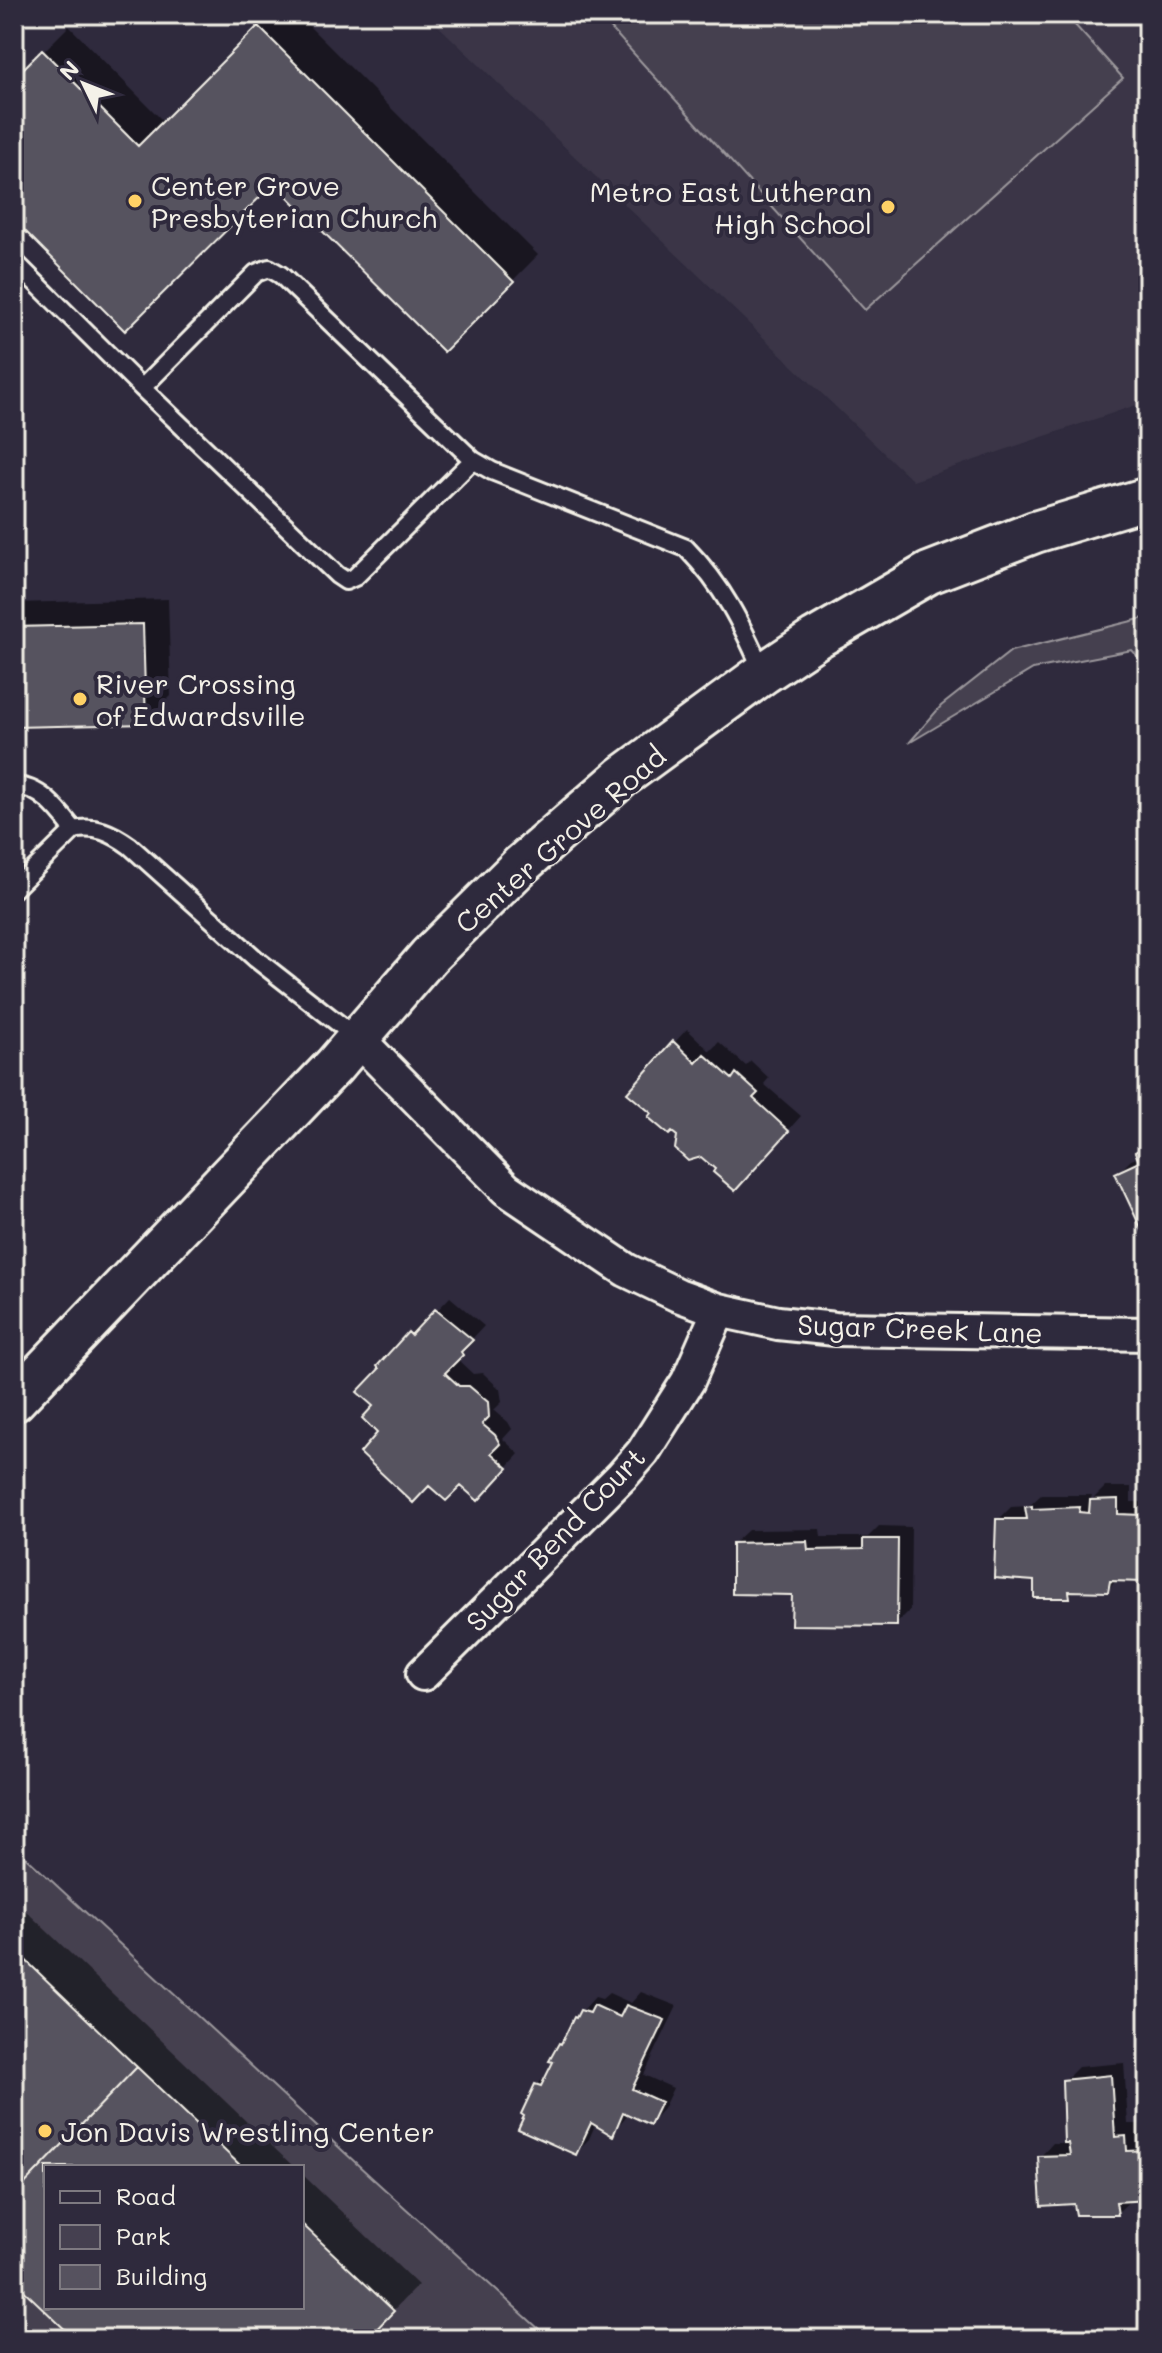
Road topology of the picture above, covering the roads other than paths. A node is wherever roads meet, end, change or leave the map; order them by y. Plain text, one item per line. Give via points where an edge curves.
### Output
1 (14, 261) edge
2 (142, 388) junction
3 (473, 460) junction
4 (1148, 498) edge
5 (764, 673) junction
6 (14, 786) edge
7 (74, 830) junction
8 (14, 889) edge
9 (357, 1038) junction
10 (719, 1310) junction
11 (1148, 1334) edge
12 (14, 1401) edge
13 (423, 1674) dead end

1 - 2 lane
2 - 3 lane via 256,273 269,268
2 - 3 lane via 346,581
3 - 5 lane via 686,548 735,610
4 - 5 street, Center Grove Road via 1035,532 929,573
5 - 9 street, Center Grove Road via 622,777 522,864 429,956
6 - 7 lane via 34,790
7 - 8 lane
7 - 9 lane via 99,830 130,846 256,959
9 - 10 street, Sugar Creek Lane via 506,1189 626,1270
9 - 12 street, Center Grove Road
10 - 11 street, Sugar Creek Lane via 835,1329
10 - 13 street, Sugar Bend Court via 688,1381 643,1452

